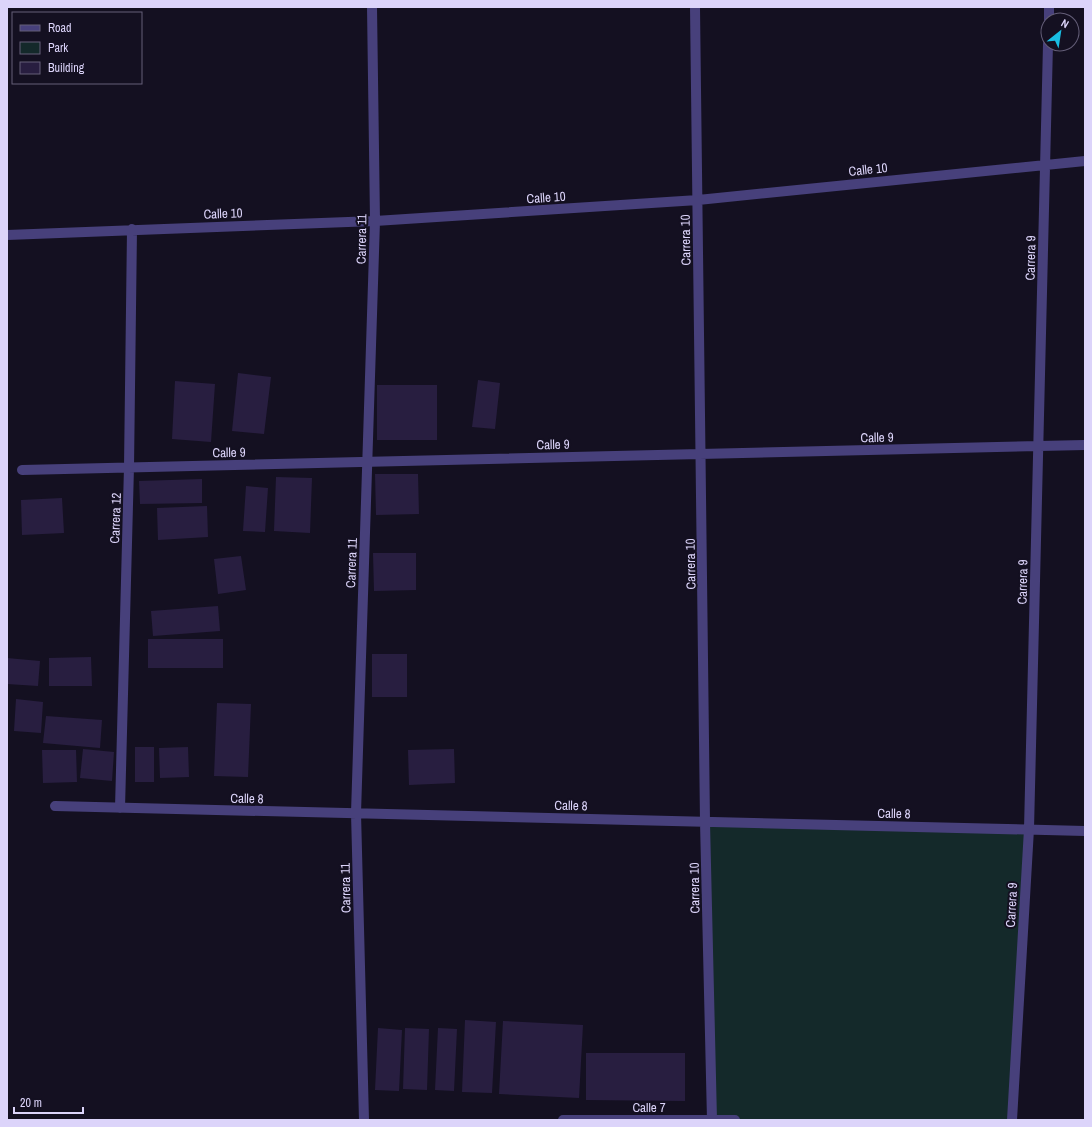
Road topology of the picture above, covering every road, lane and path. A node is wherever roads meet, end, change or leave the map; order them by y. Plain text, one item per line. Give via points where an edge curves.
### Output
1 (372, 7) edge
2 (695, 7) edge
3 (1048, 52) edge
4 (1085, 161) edge
5 (1046, 164) junction
6 (698, 200) junction
7 (375, 221) junction
8 (132, 229) junction
9 (7, 234) edge
10 (1085, 445) edge
11 (1038, 446) junction
12 (702, 454) junction
13 (368, 462) junction
14 (129, 467) junction
15 (22, 470) dead end
16 (56, 806) dead end
17 (120, 808) junction
18 (356, 813) junction
19 (705, 822) junction
20 (1029, 829) junction
21 (1085, 830) edge
22 (364, 1120) edge
23 (562, 1120) edge
24 (712, 1120) edge
25 (735, 1120) edge
26 (1012, 1120) edge

1 - 7 street, Carrera 11
2 - 6 street, Carrera 10
3 - 5 street, Carrera 9
4 - 5 street, Calle 10
5 - 6 street, Calle 10
5 - 11 street, Carrera 9
6 - 7 street, Calle 10
6 - 12 street, Carrera 10
7 - 8 street, Calle 10
7 - 13 street, Carrera 11
8 - 9 street, Calle 10
8 - 14 street, Carrera 12
10 - 11 street, Calle 9
11 - 12 street, Calle 9
11 - 20 street, Carrera 9
12 - 13 street, Calle 9
12 - 19 street, Carrera 10
13 - 14 street, Calle 9
13 - 18 street, Carrera 11
14 - 15 street, Calle 9
14 - 17 street, Carrera 12
16 - 17 street, Calle 8
17 - 18 street, Calle 8
18 - 19 street, Calle 8
18 - 22 street, Carrera 11
19 - 20 street, Calle 8
19 - 24 street, Carrera 10
20 - 21 street, Calle 8
20 - 26 street, Carrera 9
23 - 24 street, Calle 7
24 - 25 street, Calle 7

